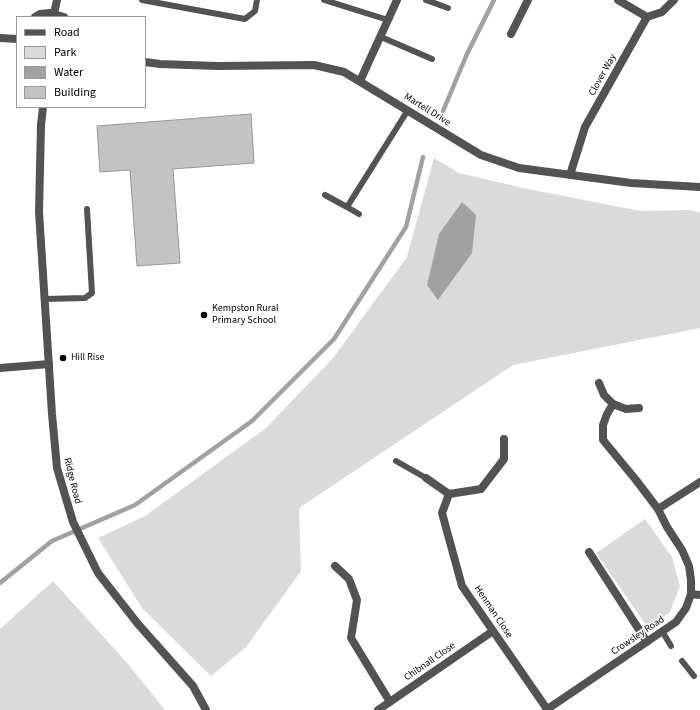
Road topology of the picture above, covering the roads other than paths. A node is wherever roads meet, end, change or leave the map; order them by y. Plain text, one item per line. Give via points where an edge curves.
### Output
1 (57, 0) edge
2 (142, 0) edge
3 (257, 0) edge
4 (324, 0) edge
5 (397, 0) edge
6 (426, 0) edge
7 (528, 0) edge
8 (618, 0) edge
9 (674, 0) edge
10 (170, 3) edge
11 (448, 8) dead end
12 (54, 14) junction
13 (37, 16) edge
14 (61, 16) edge
15 (647, 17) junction
16 (388, 20) junction
17 (511, 34) dead end
18 (380, 37) junction
19 (0, 38) edge
20 (16, 39) edge
21 (432, 59) dead end
22 (146, 62) edge
23 (360, 81) junction
24 (43, 108) edge
25 (408, 110) junction
26 (570, 175) junction
27 (700, 187) edge
28 (325, 195) dead end
29 (347, 207) junction
30 (87, 209) dead end
31 (359, 214) dead end
32 (45, 298) junction
33 (49, 364) junction
34 (0, 368) edge
35 (599, 383) dead end
36 (613, 404) junction
37 (639, 408) dead end
38 (504, 439) dead end
39 (396, 461) dead end
40 (426, 478) joint
41 (700, 482) edge
42 (449, 494) junction
43 (658, 509) junction
44 (589, 552) dead end
45 (335, 566) dead end
46 (690, 594) junction
47 (700, 595) edge
48 (493, 631) junction
49 (662, 631) junction
50 (647, 642) junction
51 (671, 646) dead end
52 (682, 661) dead end
53 (694, 676) dead end
54 (390, 702) junction
55 (206, 710) edge
56 (378, 710) edge
57 (546, 710) edge

1 - 12 street
2 - 10 lane
3 - 10 lane via 255,11 245,19
4 - 16 lane
5 - 16 street
6 - 11 lane
7 - 17 street
8 - 15 street
9 - 15 street via 662,12
12 - 13 street
12 - 14 street
15 - 26 street, Clover Way via 585,127
16 - 18 street
18 - 21 lane
18 - 23 street
19 - 20 street
22 - 23 street, Martell Drive via 217,66 314,65 344,72
23 - 25 street, Martell Drive
24 - 32 street, Ridge Road via 39,212
25 - 26 street, Martell Drive via 480,155 519,168
25 - 29 lane
26 - 27 street, Martell Drive via 631,183
28 - 29 lane
29 - 31 lane
30 - 32 lane via 92,293 85,298
32 - 33 street, Ridge Road
33 - 34 street
33 - 55 street, Ridge Road via 56,468 78,536 98,573 138,624 193,686
35 - 36 street via 604,395
36 - 37 street via 626,409
36 - 43 street, Crowsley Road via 603,426 603,440
38 - 42 street via 504,459 481,489
39 - 40 lane
40 - 42 street
41 - 43 street
42 - 48 street, Henman Close via 442,513 462,586
43 - 46 street, Crowsley Road via 689,566
44 - 50 street
45 - 54 street via 349,579 357,600 351,638
46 - 47 street
46 - 49 street, Crowsley Road via 686,608 676,622
48 - 54 street, Chibnall Close
48 - 57 street, Henman Close
49 - 50 street, Crowsley Road
49 - 51 lane
50 - 57 street, Crowsley Road
52 - 53 lane
54 - 56 street, Chibnall Close

